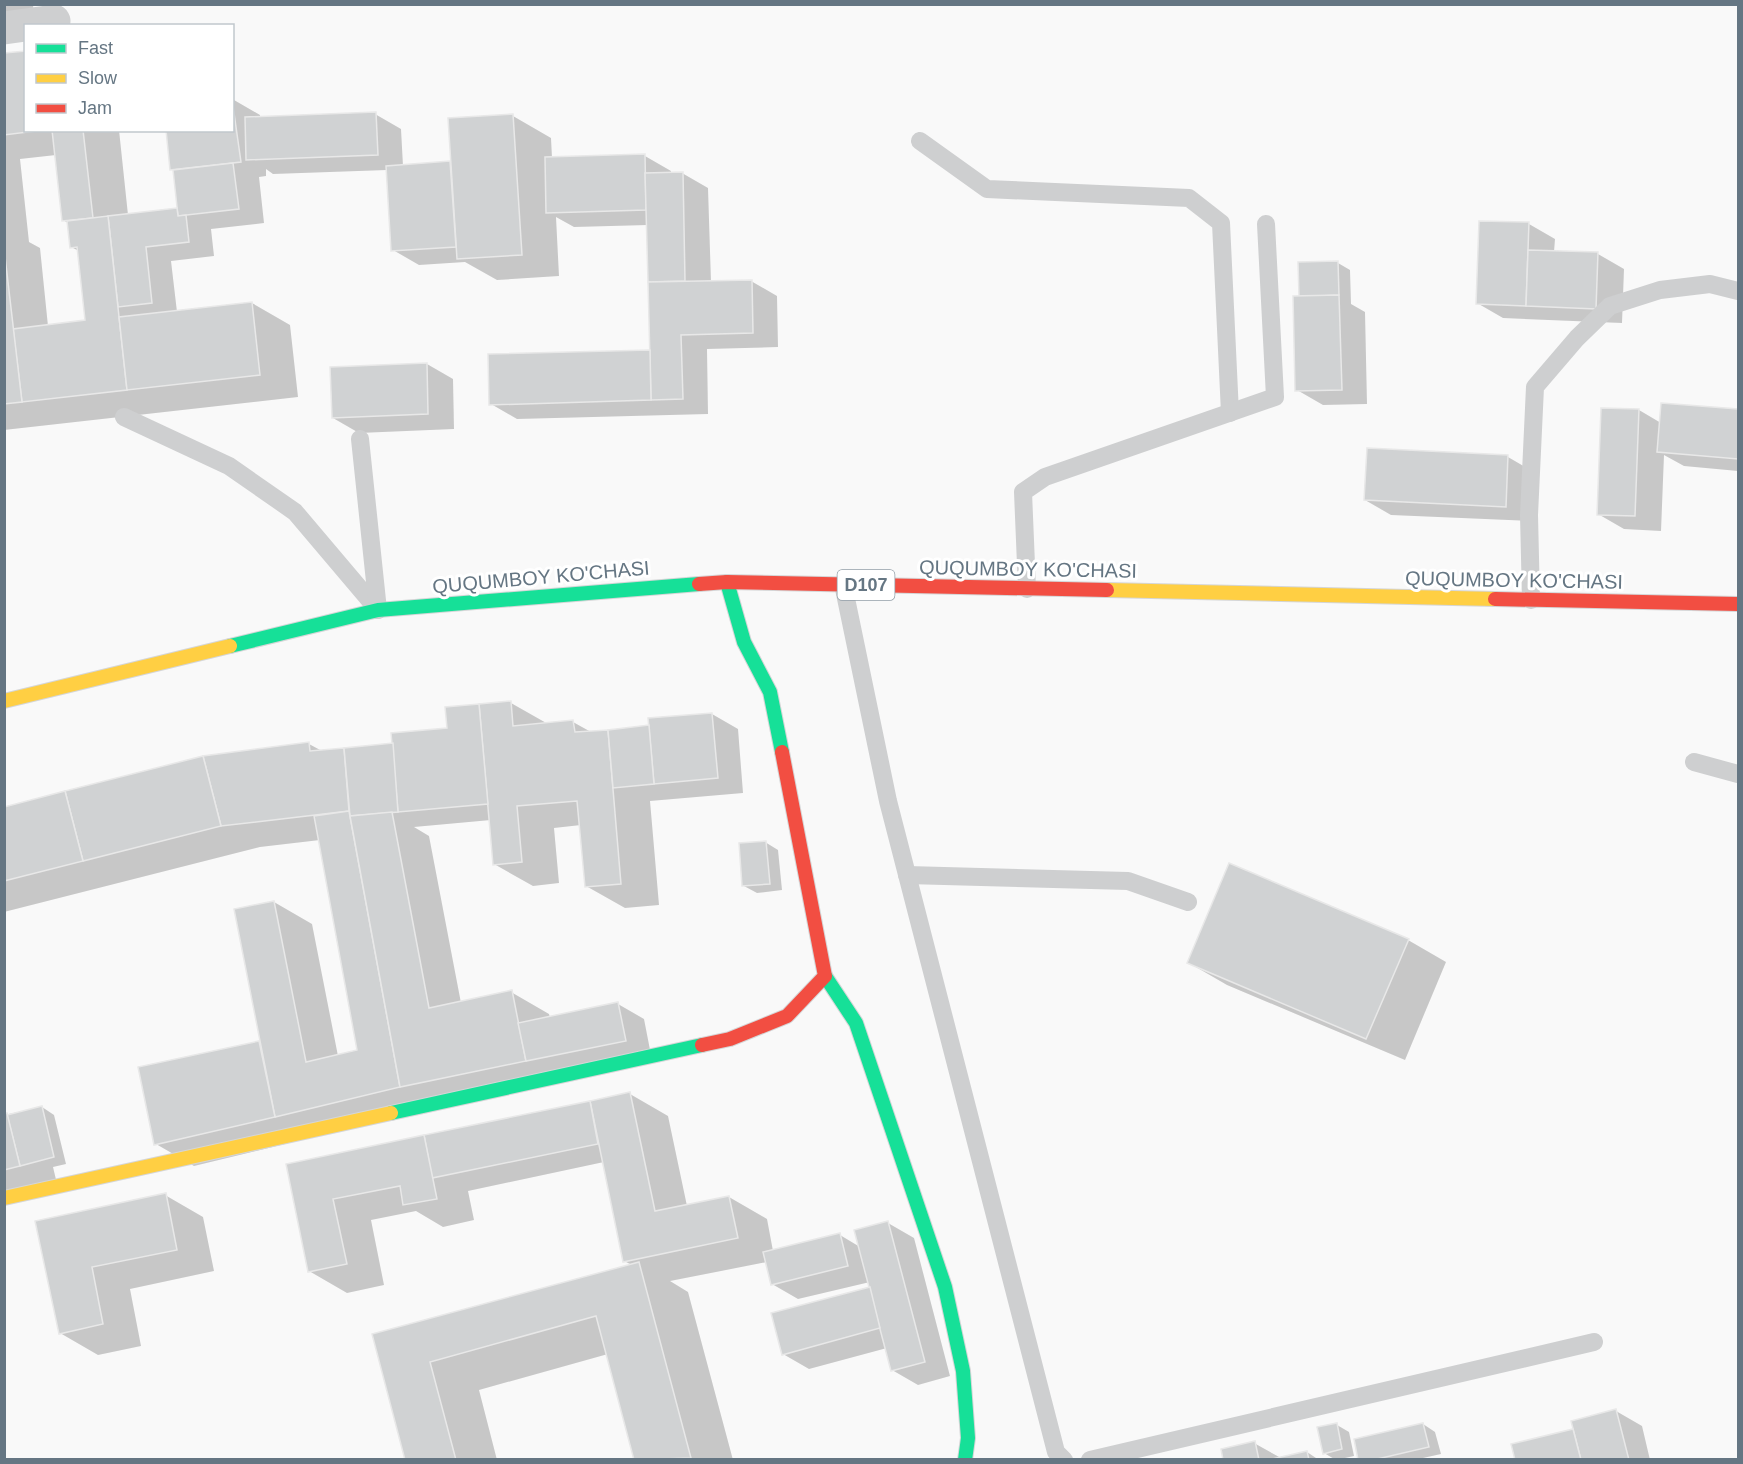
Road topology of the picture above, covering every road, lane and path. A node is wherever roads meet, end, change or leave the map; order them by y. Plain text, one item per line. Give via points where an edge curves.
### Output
1 (54, 21) dead end
2 (33, 24) edge
3 (24, 25) edge
4 (4, 28) edge
5 (920, 141) dead end
6 (1266, 224) dead end
7 (1738, 291) edge
8 (1230, 413) junction
9 (124, 417) dead end
10 (360, 439) dead end
11 (728, 582) junction
12 (843, 584) junction
13 (1027, 589) junction
14 (1531, 600) junction
15 (1738, 604) edge
16 (378, 610) junction
17 (4, 701) edge
18 (1694, 762) dead end
19 (1738, 774) edge
20 (907, 875) junction
21 (1188, 902) dead end
22 (825, 976) junction
23 (4, 1198) edge
24 (1594, 1342) dead end
25 (965, 1460) edge
26 (1064, 1460) edge
27 (1090, 1460) edge

1 - 2 street
3 - 4 street
5 - 8 lane via 987,189 1189,198 1221,224
6 - 8 lane via 1275,397
7 - 14 lane via 1710,284 1660,290 1610,306 1535,387 1529,515
8 - 13 lane via 1045,477 1023,492
9 - 16 lane via 229,466 295,512
10 - 16 lane
11 - 12 street, QUQUMBOY KO'CHASI / D107
11 - 16 street, QUQUMBOY KO'CHASI / D107
11 - 22 street via 744,642 770,692
12 - 13 street, QUQUMBOY KO'CHASI / D107
12 - 20 lane
13 - 14 street, QUQUMBOY KO'CHASI / D107
14 - 15 street, QUQUMBOY KO'CHASI / D107
16 - 17 street, QUQUMBOY KO'CHASI / D107
18 - 19 lane
20 - 21 lane via 1128,880
20 - 26 lane via 1056,1452
22 - 23 street via 788,1016 730,1039
22 - 25 street via 856,1023 945,1287 963,1371 968,1438
24 - 27 lane

